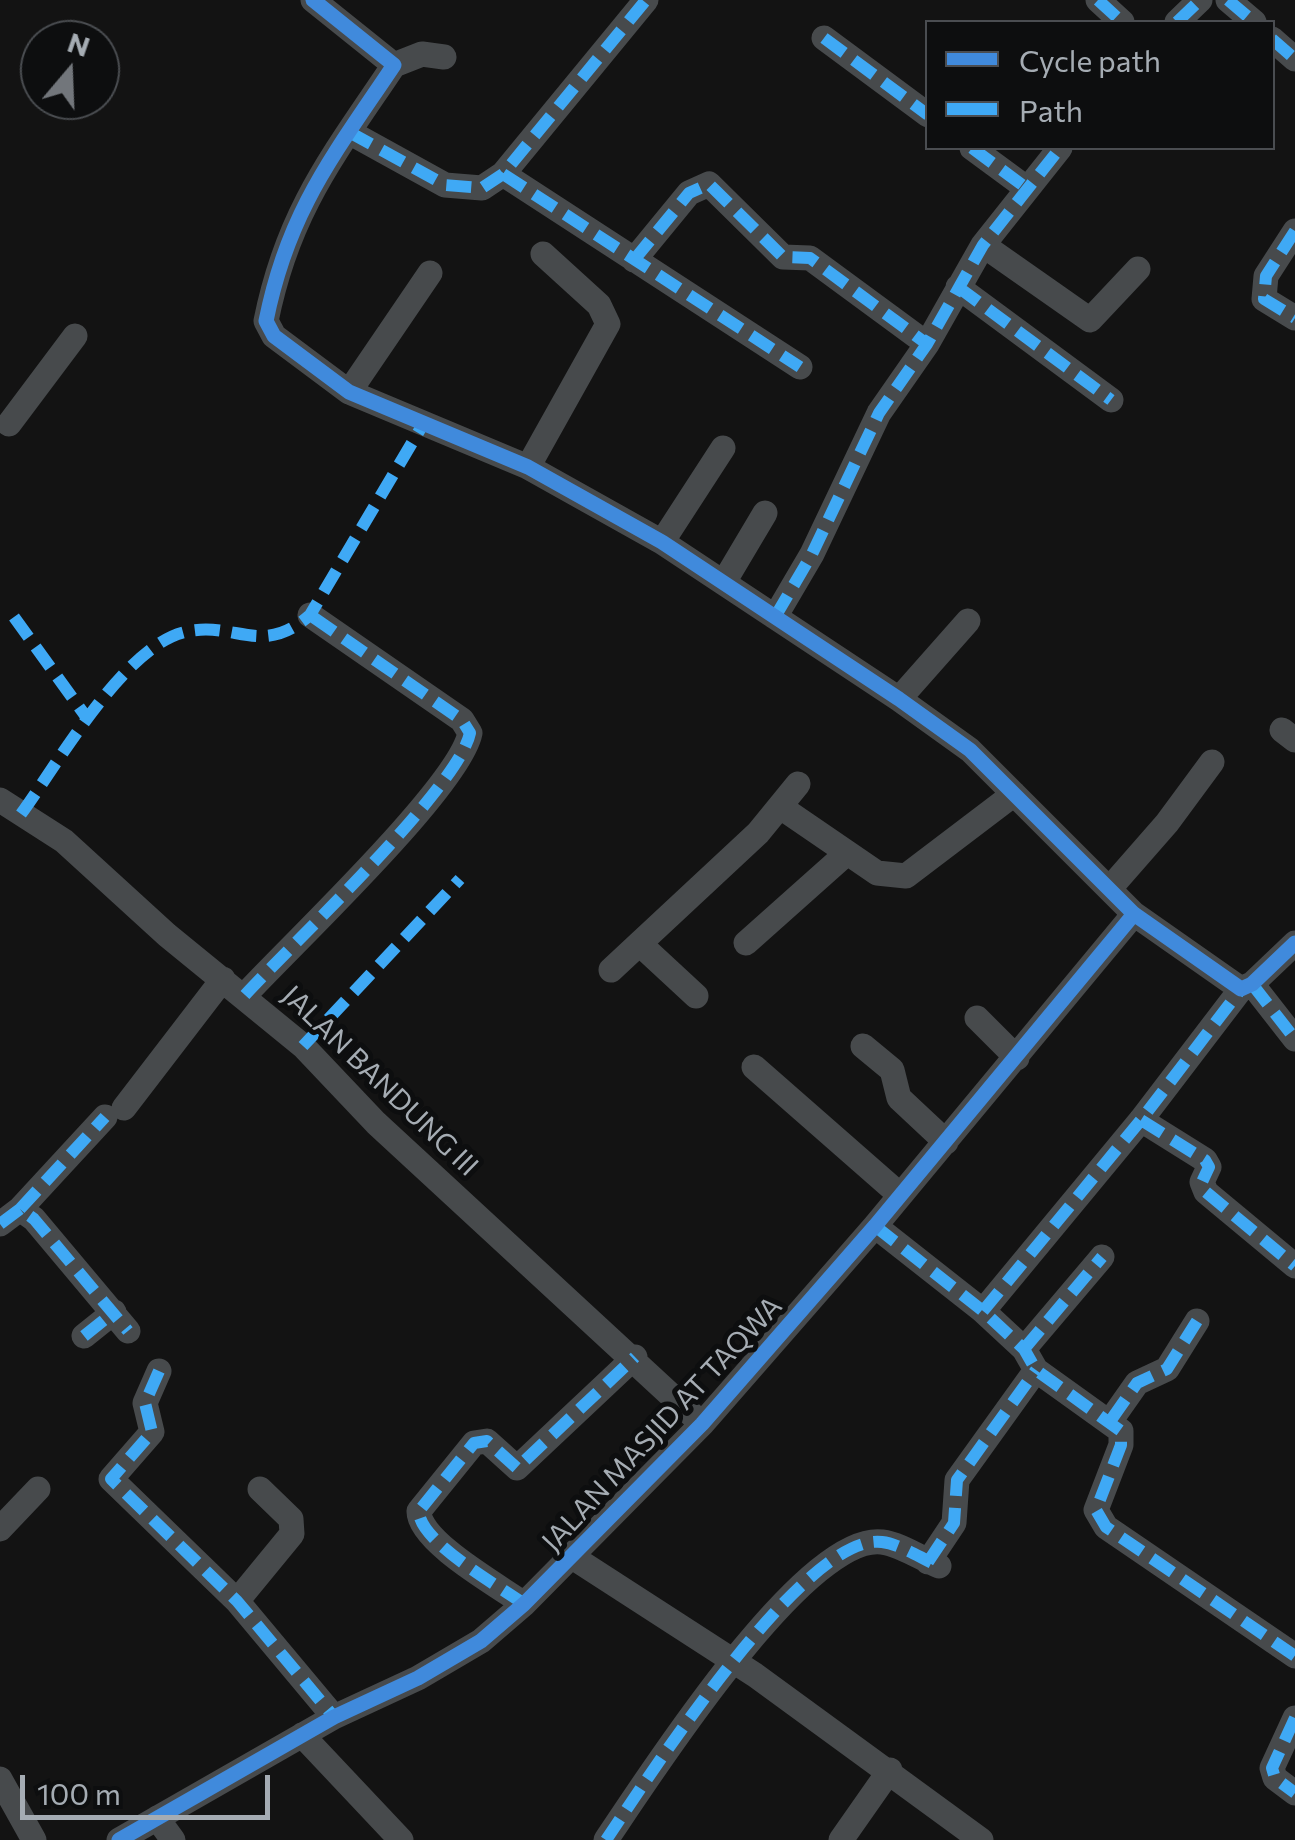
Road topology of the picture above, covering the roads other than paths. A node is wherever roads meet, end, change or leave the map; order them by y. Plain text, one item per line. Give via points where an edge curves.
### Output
1 (313, 0) edge
2 (646, 0) edge
3 (1098, 0) edge
4 (1200, 0) edge
5 (1228, 0) edge
6 (1120, 20) edge
7 (1180, 20) edge
8 (1252, 20) edge
9 (824, 38) dead end
10 (1275, 41) edge
11 (444, 57) dead end
12 (1295, 58) edge
13 (394, 66) junction
14 (925, 113) edge
15 (349, 132) junction
16 (975, 150) edge
17 (1058, 150) edge
18 (503, 174) junction
19 (1025, 187) junction
20 (1295, 231) edge
21 (982, 245) junction
22 (543, 254) dead end
23 (634, 260) junction
24 (1138, 269) dead end
25 (430, 273) dead end
26 (958, 288) junction
27 (1295, 318) edge
28 (75, 336) dead end
29 (927, 344) junction
30 (800, 368) dead end
31 (350, 392) junction
32 (1111, 400) dead end
33 (3, 428) edge
34 (723, 448) dead end
35 (528, 468) junction
36 (766, 513) dead end
37 (662, 542) junction
38 (724, 582) junction
39 (310, 615) dead end
40 (775, 617) junction
41 (968, 621) dead end
42 (899, 699) junction
43 (1212, 762) dead end
44 (798, 784) dead end
45 (1014, 794) junction
46 (0, 800) edge
47 (782, 808) junction
48 (847, 852) junction
49 (1110, 887) junction
50 (1134, 914) junction
51 (746, 943) dead end
52 (1295, 943) edge
53 (642, 946) junction
54 (611, 970) dead end
55 (223, 979) junction
56 (1247, 986) junction
57 (245, 995) junction
58 (696, 996) dead end
59 (977, 1018) dead end
60 (1295, 1040) edge
61 (863, 1046) dead end
62 (1016, 1058) junction
63 (754, 1066) dead end
64 (1141, 1120) junction
65 (946, 1142) junction
66 (900, 1195) junction
67 (10, 1217) edge
68 (876, 1226) junction
69 (1102, 1257) dead end
70 (1295, 1266) edge
71 (983, 1311) junction
72 (1197, 1321) dead end
73 (84, 1336) dead end
74 (634, 1357) junction
75 (1030, 1360) junction
76 (159, 1371) dead end
77 (1110, 1420) junction
78 (702, 1424) junction
79 (260, 1489) dead end
80 (38, 1490) dead end
81 (0, 1529) edge
82 (574, 1558) junction
83 (237, 1602) junction
84 (524, 1604) junction
85 (1295, 1656) edge
86 (734, 1661) junction
87 (334, 1718) junction
88 (1295, 1718) edge
89 (302, 1735) junction
90 (890, 1770) junction
91 (0, 1779) edge
92 (1295, 1792) edge
93 (157, 1818) junction
94 (34, 1840) edge
95 (119, 1840) edge
96 (174, 1840) edge
97 (401, 1840) edge
98 (606, 1840) edge
99 (841, 1840) edge
100 (981, 1840) edge

1 - 13 street
2 - 18 street
3 - 6 street
4 - 7 street
5 - 8 street
9 - 14 street
10 - 12 street
11 - 13 street via 422,54
13 - 15 street
15 - 18 street via 446,185 482,188
15 - 31 street via 304,199 276,269 266,321 274,336
16 - 19 street
17 - 19 street
18 - 23 street
19 - 21 street
20 - 27 street via 1266,276 1264,299
21 - 24 street via 1092,320
21 - 26 street
22 - 35 street via 599,305 608,324
23 - 29 street via 689,193 709,184 783,256 810,258
23 - 30 street
25 - 31 street
26 - 29 street
26 - 32 street
28 - 33 street
29 - 40 street via 879,413
31 - 35 street
34 - 37 street
35 - 37 street
36 - 38 street
37 - 38 street
38 - 40 street
39 - 57 street via 470,732 433,796
40 - 42 street
41 - 42 street
42 - 45 street via 970,750
43 - 49 street
44 - 47 street
45 - 48 street via 906,876 878,874
45 - 49 street
46 - 55 street, JALAN BANDUNG III via 64,840
47 - 48 street
47 - 53 street
48 - 51 street
49 - 50 street
50 - 56 street
50 - 62 street, JALAN MASJID AT TAQWA
52 - 56 street
53 - 54 street
53 - 58 street
55 - 57 street, JALAN BANDUNG III
55 - 67 street via 114,1113
56 - 60 street
56 - 64 street
57 - 74 street, JALAN BANDUNG III
59 - 62 street
61 - 65 street via 894,1072 899,1098
62 - 65 street, JALAN MASJID AT TAQWA
63 - 66 street
64 - 70 street via 1205,1160 1206,1192
64 - 71 street
65 - 66 street, JALAN MASJID AT TAQWA
66 - 68 street, JALAN MASJID AT TAQWA
67 - 73 street via 69,1256 121,1321
68 - 71 street
68 - 78 street, JALAN MASJID AT TAQWA
69 - 75 street
71 - 75 street
72 - 77 street via 1165,1371 1137,1384
74 - 78 street, JALAN BANDUNG III
74 - 84 street via 517,1468 487,1441 474,1443 419,1511 422,1527
75 - 77 street
75 - 86 street via 957,1480 954,1523 933,1564 882,1542 850,1549 807,1576
76 - 83 street via 145,1403 152,1432 111,1479
77 - 85 street via 1121,1430 1122,1444 1096,1510 1099,1520
78 - 82 street, JALAN MASJID AT TAQWA
79 - 83 street via 291,1519 292,1534
80 - 81 street
82 - 84 street, JALAN MASJID AT TAQWA
82 - 86 street
83 - 87 street
84 - 87 street, JALAN MASJID AT TAQWA via 482,1641
86 - 90 street
86 - 98 street
87 - 89 street, JALAN MASJID AT TAQWA
88 - 92 street via 1272,1768
89 - 93 street, JALAN MASJID AT TAQWA
89 - 97 street
90 - 99 street
90 - 100 street
91 - 94 street
93 - 95 street, JALAN MASJID AT TAQWA
93 - 96 street

